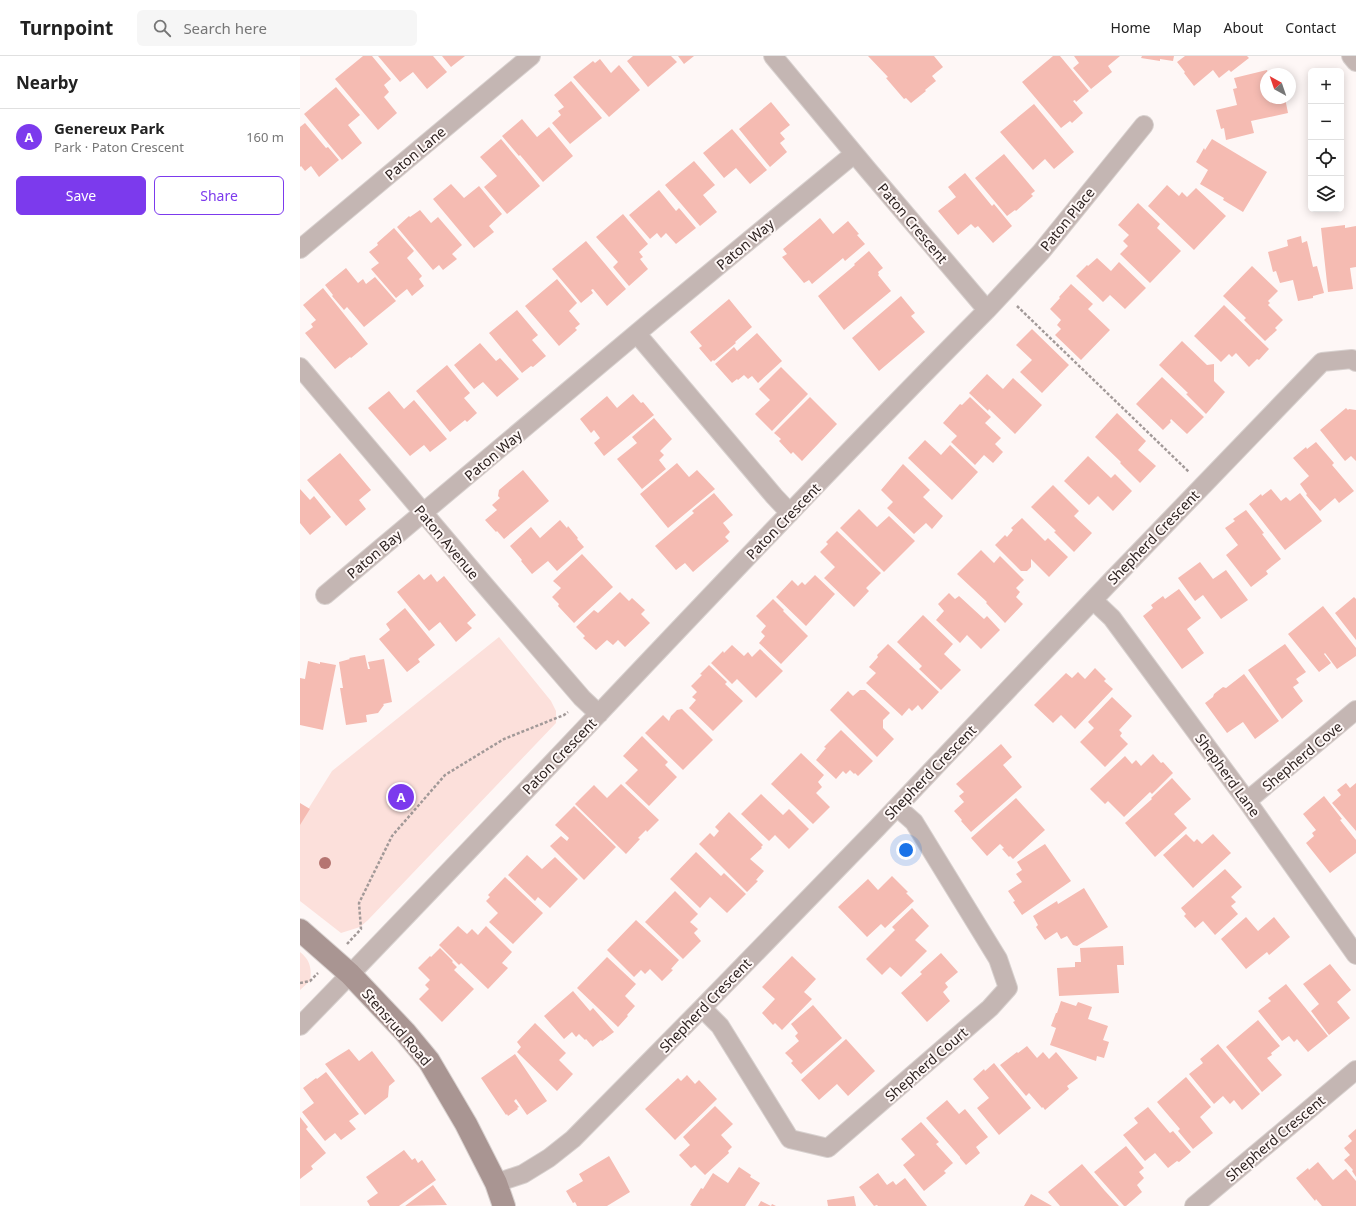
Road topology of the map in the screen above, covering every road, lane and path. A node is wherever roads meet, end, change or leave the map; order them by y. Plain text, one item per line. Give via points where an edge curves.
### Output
1 (531, 56) edge
2 (773, 56) edge
3 (1351, 56) edge
4 (1356, 62) edge
5 (1144, 125) dead end
6 (854, 154) junction
7 (300, 249) edge
8 (1004, 293) junction
9 (987, 310) junction
10 (637, 334) junction
11 (1356, 362) edge
12 (300, 367) edge
13 (1191, 473) dead end
14 (790, 513) junction
15 (423, 514) junction
16 (325, 596) dead end
17 (1093, 600) junction
18 (582, 698) junction
19 (1356, 710) edge
20 (599, 714) junction
21 (1247, 801) junction
22 (896, 807) junction
23 (300, 930) edge
24 (1356, 955) edge
25 (333, 959) junction
26 (350, 974) junction
27 (702, 1008) junction
28 (300, 1026) edge
29 (1356, 1070) edge
30 (496, 1183) junction
31 (504, 1206) edge
32 (1194, 1206) edge

1 - 7 street, Paton Lane
2 - 6 street, Paton Crescent
3 - 4 street
5 - 8 street, Paton Place via 1041,252
6 - 9 street, Paton Crescent
6 - 10 street, Paton Way
8 - 9 street, Paton Place
8 - 13 path
9 - 14 street, Paton Crescent
10 - 14 street
10 - 15 street, Paton Way
11 - 17 street, Shepherd Crescent via 1352,359 1322,362
12 - 15 street, Paton Avenue
14 - 20 street, Paton Crescent
15 - 16 street, Paton Bay
15 - 18 street, Paton Avenue
17 - 21 street, Shepherd Lane via 1112,618
17 - 22 street, Shepherd Crescent
18 - 20 street, Paton Avenue
18 - 25 path via 564,716 504,739 445,775 392,836 359,903 361,929
19 - 21 street, Shepherd Cove
20 - 26 street, Paton Crescent
21 - 24 street, Shepherd Lane
22 - 27 street, Shepherd Crescent
22 - 27 street, Shepherd Court via 914,822 998,959 1008,988 990,1008 828,1148 790,1139 720,1026
23 - 25 street, Stensrud Road
25 - 26 street, Stensrud Road
26 - 28 street, Paton Crescent
26 - 30 street, Stensrud Road via 429,1061 466,1124
27 - 30 street, Shepherd Crescent via 573,1139 524,1174
29 - 32 street, Shepherd Crescent
30 - 31 street, Stensrud Road

